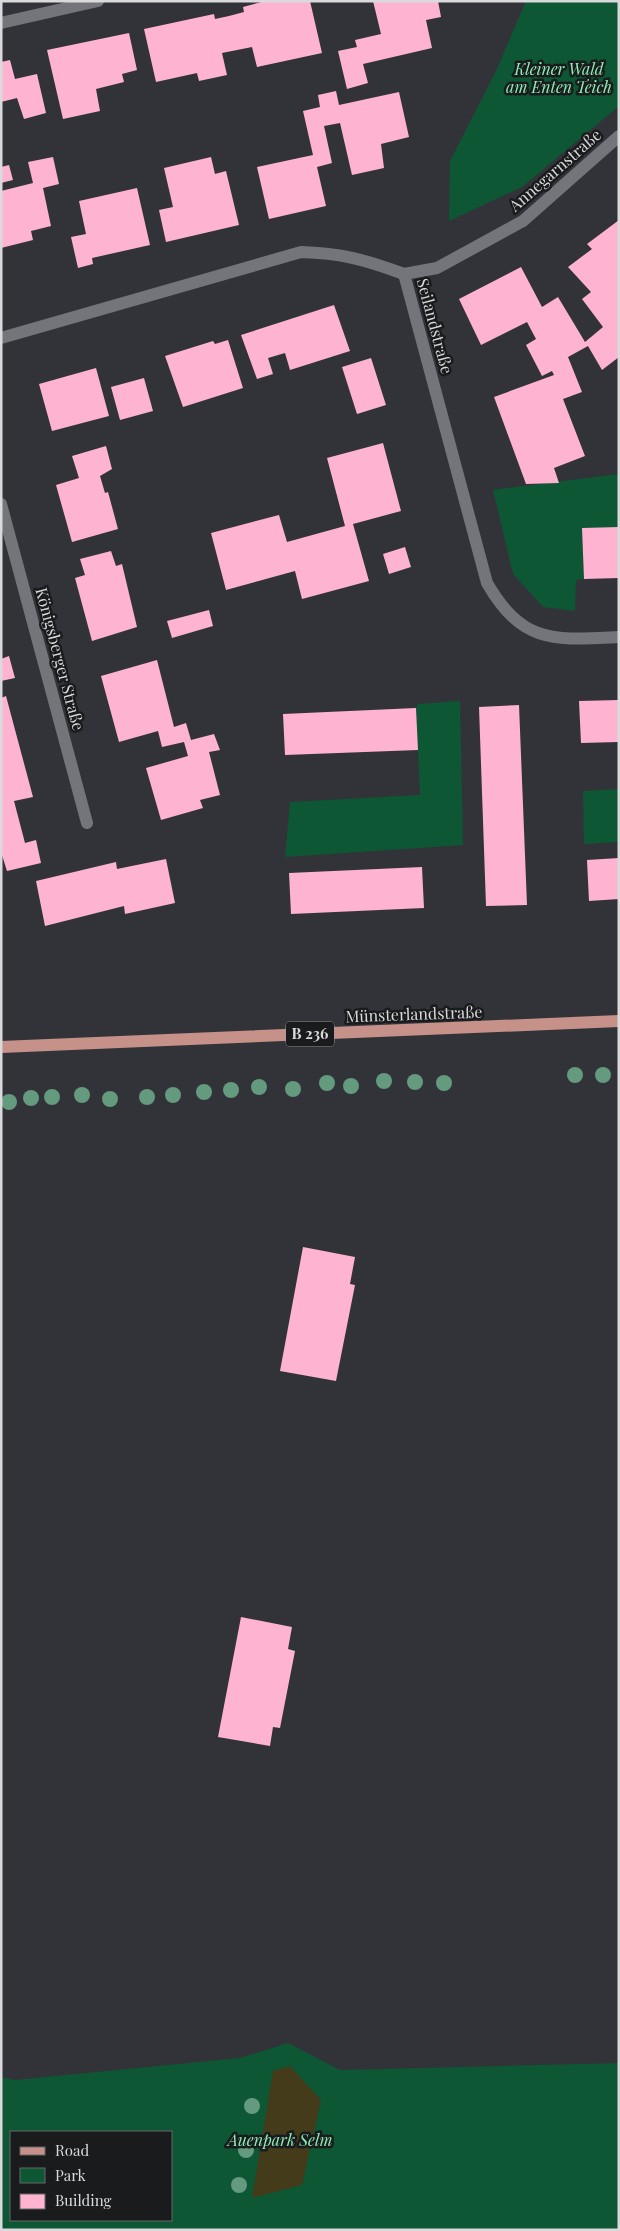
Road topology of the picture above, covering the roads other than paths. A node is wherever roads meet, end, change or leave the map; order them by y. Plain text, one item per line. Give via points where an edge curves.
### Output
1 (98, 1) edge
2 (1, 23) edge
3 (619, 136) edge
4 (404, 274) junction
5 (1, 338) edge
6 (1, 504) edge
7 (619, 637) edge
8 (87, 823) dead end
9 (619, 1021) edge
10 (1, 1047) edge

1 - 2 street
3 - 4 street, Annegarnstraße via 523,221 437,268
4 - 5 street, Seilandstraße via 366,260 332,253 300,252
4 - 7 street, Seilandstraße via 487,583 498,602 512,618 551,638
6 - 8 street, Königsberger Straße
9 - 10 main road, Münsterlandstraße / B 236

